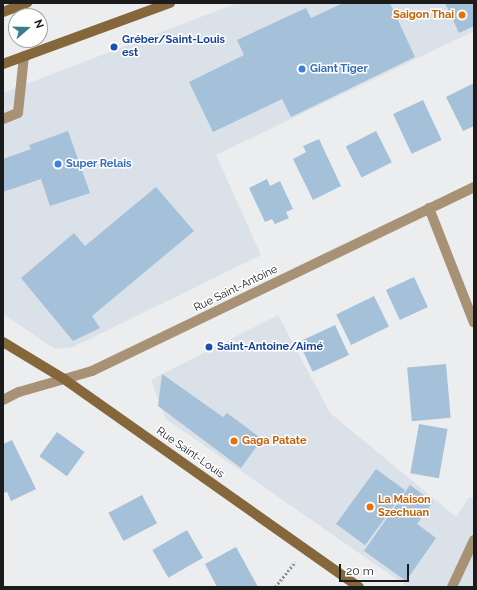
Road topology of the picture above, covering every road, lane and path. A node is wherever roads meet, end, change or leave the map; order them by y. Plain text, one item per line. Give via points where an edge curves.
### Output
1 (27, 3) edge
2 (170, 3) edge
3 (3, 12) edge
4 (24, 56) junction
5 (3, 64) edge
6 (3, 119) edge
7 (474, 187) edge
8 (429, 208) junction
9 (474, 323) edge
10 (3, 342) edge
11 (64, 379) junction
12 (3, 400) edge
13 (474, 540) edge
14 (305, 549) junction
15 (275, 587) edge
16 (359, 587) edge
17 (452, 587) edge

1 - 3 street
2 - 4 street
4 - 5 street
4 - 6 street via 18,113
7 - 8 street, Rue Saint-Antoine
8 - 9 street
8 - 11 street, Rue Saint-Antoine via 92,371
10 - 11 street, Rue Saint-Louis
11 - 12 street, Rue Saint-Antoine via 20,392
11 - 14 street, Rue Saint-Louis
13 - 17 street
14 - 15 path
14 - 16 street, Rue Saint-Louis

